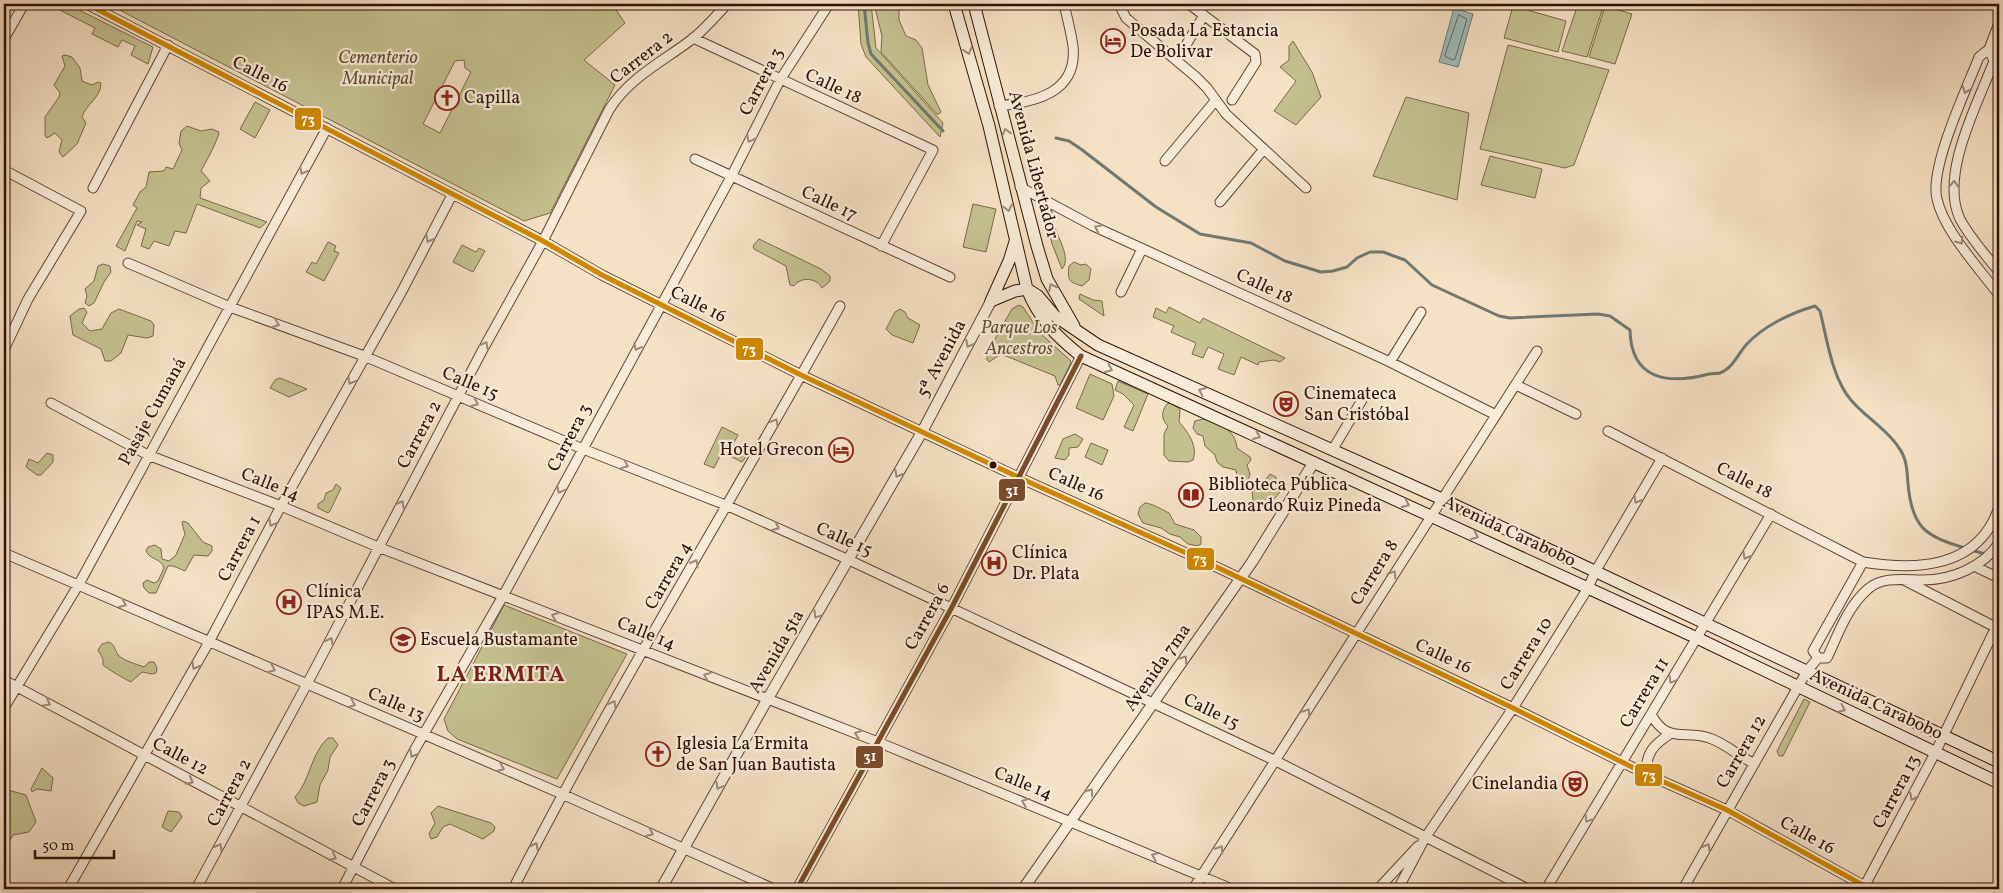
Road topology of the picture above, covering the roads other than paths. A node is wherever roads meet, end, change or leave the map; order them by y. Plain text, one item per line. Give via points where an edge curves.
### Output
1 (24, 4) edge
2 (87, 4) edge
3 (727, 4) edge
4 (828, 4) edge
5 (954, 4) edge
6 (974, 4) edge
7 (1064, 4) edge
8 (1119, 4) edge
9 (1189, 4) edge
10 (1204, 15) junction
11 (1999, 26) edge
12 (693, 38) junction
13 (4, 40) edge
14 (168, 46) junction
15 (1989, 49) junction
16 (1182, 50) dead end
17 (780, 80) junction
18 (1216, 100) junction
19 (1232, 100) dead end
20 (999, 106) junction
21 (326, 128) junction
22 (1264, 149) junction
23 (695, 159) dead end
24 (1165, 161) dead end
25 (4, 170) edge
26 (731, 177) junction
27 (1020, 187) junction
28 (92, 188) dead end
29 (1306, 188) dead end
30 (452, 195) junction
31 (1220, 202) dead end
32 (1015, 240) junction
33 (542, 241) junction
34 (881, 246) junction
35 (1142, 249) junction
36 (128, 263) dead end
37 (1999, 272) edge
38 (950, 277) dead end
39 (1027, 289) junction
40 (1121, 292) dead end
41 (1999, 294) edge
42 (991, 301) junction
43 (660, 304) junction
44 (840, 306) dead end
45 (230, 307) junction
46 (1421, 312) dead end
47 (1076, 330) junction
48 (4, 350) edge
49 (1538, 351) dead end
50 (364, 356) junction
51 (1081, 356) junction
52 (1390, 362) junction
53 (802, 375) junction
54 (1516, 385) junction
55 (460, 397) junction
56 (1362, 400) dead end
57 (51, 403) dead end
58 (1576, 414) dead end
59 (1496, 415) junction
60 (1608, 431) dead end
61 (922, 432) junction
62 (1310, 440) junction
63 (583, 449) junction
64 (1333, 449) junction
65 (148, 455) junction
66 (1662, 458) junction
67 (1314, 462) junction
68 (1020, 478) junction
69 (1442, 499) junction
70 (280, 506) junction
71 (728, 506) junction
72 (1999, 507) edge
73 (1771, 514) junction
74 (1430, 516) junction
75 (1999, 543) edge
76 (378, 547) junction
77 (4, 553) edge
78 (850, 560) junction
79 (1863, 562) junction
80 (1976, 566) junction
81 (1595, 572) junction
82 (1999, 578) edge
83 (1240, 579) junction
84 (1902, 579) junction
85 (79, 584) junction
86 (1588, 588) junction
87 (503, 596) junction
88 (952, 607) junction
89 (1707, 623) junction
90 (1998, 628) edge
91 (1356, 633) junction
92 (1697, 638) junction
93 (209, 642) junction
94 (644, 651) junction
95 (1818, 658) junction
96 (1807, 672) junction
97 (4, 680) edge
98 (307, 684) junction
99 (16, 687) junction
100 (1798, 687) junction
101 (767, 700) junction
102 (1153, 702) junction
103 (4, 708) edge
104 (1513, 708) junction
105 (1651, 714) junction
106 (1670, 734) junction
107 (423, 735) junction
108 (1944, 737) junction
109 (878, 742) junction
110 (1935, 753) junction
111 (144, 756) junction
112 (1276, 761) junction
113 (1623, 761) junction
114 (1999, 762) edge
115 (1753, 763) junction
116 (1646, 774) junction
117 (1999, 783) edge
118 (562, 794) junction
119 (241, 808) junction
120 (1727, 810) junction
121 (1070, 821) junction
122 (1425, 838) junction
123 (685, 848) junction
124 (354, 868) junction
125 (1202, 876) junction
126 (1866, 888) edge
127 (68, 889) edge
128 (196, 889) edge
129 (342, 889) edge
130 (395, 889) edge
131 (513, 889) edge
132 (661, 889) edge
133 (774, 889) edge
134 (797, 889) edge
135 (1023, 889) edge
136 (1193, 889) edge
137 (1232, 889) edge
138 (1378, 889) edge
139 (1398, 889) edge
140 (1528, 889) edge
141 (1546, 889) edge
142 (1683, 889) edge

1 - 13 street
2 - 14 street, Calle 16
3 - 12 street, Carrera 2
4 - 17 street, Carrera 3
5 -> 32 main road, Avenida Libertador via 989,126
6 - 20 main road, Avenida Libertador
7 - 20 street via 1073,58 1060,86 1030,102
8 - 18 street via 1126,18 1196,78
9 - 10 street
10 - 16 street
10 - 19 street via 1255,54 1256,62
11 - 15 street
12 - 17 street, Calle 18
12 - 33 street, Carrera 2 via 618,96
14 - 21 street, Calle 16
14 - 28 street
37 -> 15 street via 1961,219 1954,190 1961,150 1994,61
15 -> 41 street via 1979,56 1942,154 1936,197 1950,226
17 -> 26 street, Carrera 3
17 - 34 street, Calle 18 via 933,150
18 - 22 street via 1226,114
18 - 24 street
27 -> 20 main road, Avenida Libertador
21 - 30 street, Calle 16
21 -> 45 street, Pasaje Cumaná
22 - 29 street
22 - 31 street
23 - 26 street, Calle 17
25 - 48 street via 80,211 28,299
26 - 34 street, Calle 17
26 - 43 street, Carrera 3
35 -> 27 street, Calle 18
47 -> 27 main road, Avenida Libertador via 1047,279
30 - 33 street, Calle 16
30 -> 50 street, Carrera 1
32 - 39 main road, Avenida Libertador
32 - 42 main road via 1007,268
33 - 43 street, Calle 16
55 -> 33 street, Carrera 2
34 - 38 street, Calle 17
35 - 40 street
35 - 52 street, Calle 18
36 - 45 street, Calle 15
39 - 42 main road
39 - 47 main road, Avenida Carabobo via 1038,296 1055,316
39 - 51 main road, Avenida Carabobo via 1045,323
42 -> 61 street, 5ª Avenida
43 - 53 street, Calle 16
43 -> 63 street, Carrera 3
44 - 53 street, Carrera 4
45 -> 50 street, Calle 15
45 - 65 street, Pasaje Cumaná
46 - 52 street
62 -> 47 main road, Avenida Carabobo via 1098,345
49 - 54 street, Carrera 8
50 - 55 street, Calle 15
50 -> 70 street, Carrera 1
51 -> 67 main road, Avenida Carabobo
51 - 68 street, Carrera 6
52 - 59 street, Calle 18
53 - 61 street, Calle 16
71 -> 53 street, Carrera 4
54 - 58 street
54 - 59 street, Carrera 8
55 -> 63 street, Calle 15
76 -> 55 street, Carrera 2
56 - 64 street
57 - 65 street, Calle 14
59 - 69 street, Carrera 8
60 - 66 street, Calle 18
61 - 68 street, Calle 16
61 -> 78 street, Avenida 5ta
62 - 64 main road, Avenida Carabobo
62 - 67 main road
63 -> 71 street, Calle 15
63 -> 87 street, Carrera 3
64 - 69 main road, Avenida Carabobo
65 - 70 street, Calle 14
65 - 85 street, Pasaje Cumaná
66 - 73 street, Calle 18
66 -> 81 street, Carrera 10
67 -> 74 main road, Avenida Carabobo
67 - 83 street, Avenida 7ma
68 - 83 street, Calle 16
68 - 88 street, Carrera 6
69 - 74 street, Carrera 8
69 - 81 main road, Avenida Carabobo
70 - 76 street, Calle 14
70 -> 93 street, Carrera 1
71 -> 78 street, Calle 15
94 -> 71 street, Carrera 4
72 - 79 street via 1993,525 1966,552 1935,564
73 - 79 street, Calle 18
73 -> 89 street, Carrera 11
74 -> 86 main road, Avenida Carabobo
91 -> 74 street, Carrera 8
75 - 80 street
76 - 87 street, Calle 14
98 -> 76 street, Carrera 2
77 - 85 street, Calle 13
78 - 88 street, Calle 15
78 -> 101 street, Avenida 5ta
79 - 95 street via 1813,651
80 - 82 street
80 - 84 street via 1947,577
81 - 86 street, Carrera 10
81 - 89 main road, Avenida Carabobo
83 - 91 street, Calle 16
102 -> 83 street, Avenida 7ma
84 - 90 street
84 - 95 street, Carrera 12 via 1881,582 1869,588 1845,619 1827,658
85 -> 93 street, Calle 13
85 - 99 street, Pasaje Cumaná
86 - 92 main road, Avenida Carabobo
86 - 104 street, Carrera 10
94 -> 87 street, Calle 14
87 - 107 street, Carrera 3
88 - 102 street, Calle 15
88 - 109 street, Carrera 6
89 - 92 street, Carrera 11
89 - 96 main road, Avenida Carabobo
90 - 108 street, Carrera 13
91 - 104 street, Calle 16
112 -> 91 street, Carrera 8
92 - 100 main road, Avenida Carabobo
92 -> 105 street, Carrera 11
93 -> 98 street, Calle 13
93 -> 111 street, Carrera 1
101 -> 94 street, Calle 14
118 -> 94 street, Carrera 4
95 - 96 street, Carrera 12
96 - 100 street, Carrera 12
96 - 108 main road, Avenida Carabobo
97 - 99 street, Calle 12
98 -> 107 street, Calle 13
98 - 119 street, Carrera 2
99 - 103 street, Pasaje Cumaná
99 -> 111 street, Calle 12
100 -> 110 main road, Avenida Carabobo
100 - 115 street, Carrera 12
109 -> 101 street, Calle 14
101 -> 123 street, Avenida 5ta
102 - 112 street, Calle 15
121 -> 102 street, Avenida 7ma
104 - 113 street, Calle 16
104 - 122 street, Carrera 10
105 - 106 street via 1658,726
105 - 113 street, Carrera 11
106 - 115 street via 1712,739
106 - 116 street, Carrera 11 via 1649,752
107 -> 118 street, Calle 13
107 -> 124 street, Carrera 3
108 - 110 street, Carrera 13
108 - 114 main road, Avenida Carabobo
121 -> 109 street, Calle 14
109 - 134 street, Carrera 6
110 - 117 main road, Avenida Carabobo
110 -> 126 street, Carrera 13
111 -> 119 street, Calle 12
111 - 127 street, Carrera 1
112 - 122 street, Calle 15
125 -> 112 street, Carrera 8
113 - 116 street, Calle 16
113 -> 141 street, Carrera 11
115 - 120 street, Carrera 12
116 - 120 street, Calle 16
118 -> 123 street, Calle 13
131 -> 118 street, Carrera 4
119 -> 124 street, Calle 12
128 -> 119 street, Carrera 2
120 - 126 street, Calle 16
142 -> 120 street, Carrera 12
125 -> 121 street, Calle 14
121 - 135 street, Avenida 7ma
122 - 138 street
122 - 139 street, Carrera 10
122 - 140 street, Calle 15
123 - 132 street, Avenida 5ta
123 - 133 street, Calle 13
124 - 129 street, Carrera 3
124 - 130 street, Calle 12
125 - 136 street, Carrera 8
125 - 137 street, Calle 14

